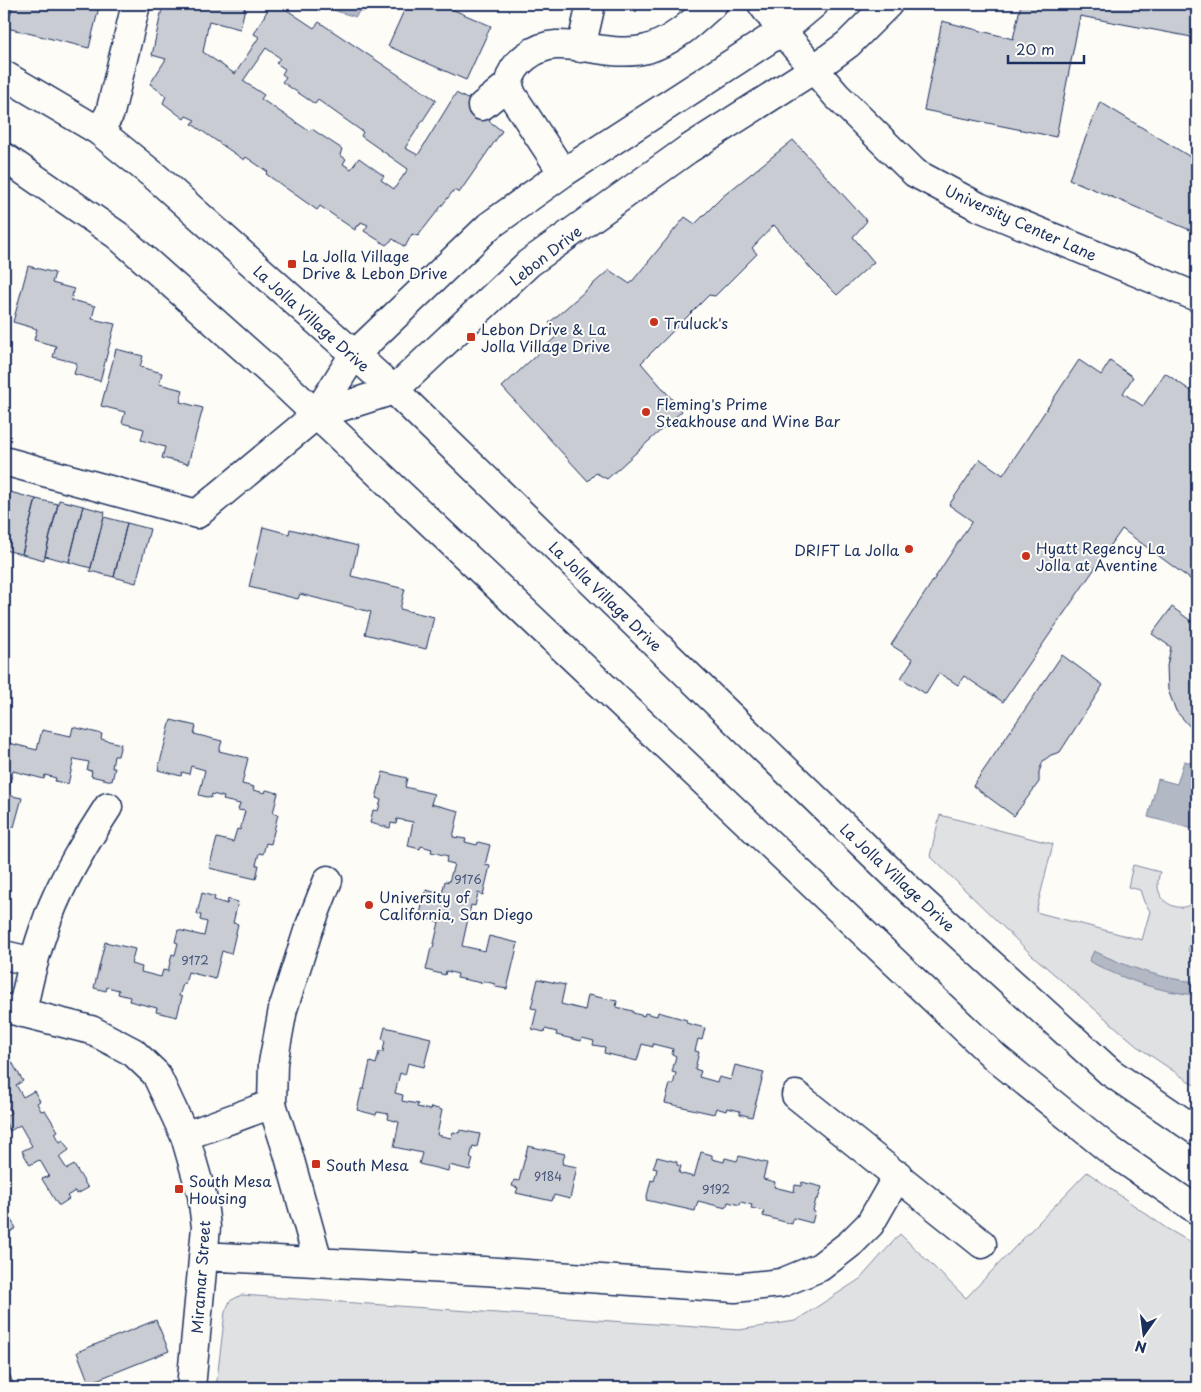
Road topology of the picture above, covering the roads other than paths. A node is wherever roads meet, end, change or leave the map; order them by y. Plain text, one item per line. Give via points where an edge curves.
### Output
1 (136, 4) edge
2 (591, 4) edge
3 (713, 4) edge
4 (762, 4) edge
5 (814, 4) edge
6 (888, 4) edge
7 (782, 31) junction
8 (581, 48) junction
9 (814, 69) junction
10 (4, 75) edge
11 (509, 84) junction
12 (482, 106) dead end
13 (99, 131) junction
14 (4, 157) edge
15 (563, 173) junction
16 (1197, 297) edge
17 (354, 356) junction
18 (394, 390) junction
19 (316, 414) junction
20 (4, 461) edge
21 (108, 806) dead end
22 (328, 880) dead end
23 (4, 955) edge
24 (34, 962) junction
25 (13, 1010) edge
26 (796, 1095) dead end
27 (272, 1104) junction
28 (1197, 1131) edge
29 (185, 1136) junction
30 (898, 1175) junction
31 (1197, 1210) edge
32 (982, 1244) dead end
33 (203, 1256) junction
34 (318, 1261) junction
35 (191, 1388) edge

1 - 13 main road via 110,113
2 - 8 main road
3 - 8 main road via 678,35 649,48 616,52
4 - 7 main road, University Center Lane
5 - 7 main road
6 - 9 main road, Lebon Drive via 848,44
7 - 9 main road, University Center Lane
7 - 15 main road
8 - 11 main road via 555,45 541,48 515,68
9 - 16 main road, University Center Lane via 915,173 960,199
9 - 18 main road, Lebon Drive via 687,150 529,263
10 - 13 main road, La Jolla Village Drive
11 - 12 main road
11 - 15 main road via 512,95
13 - 17 main road, La Jolla Village Drive via 157,178
14 - 19 main road via 117,235
15 - 17 main road via 489,226
17 - 18 main road, La Jolla Village Drive
17 - 19 main road
18 - 19 main road, Lebon Drive
18 - 28 main road, La Jolla Village Drive via 914,894 1110,1072
19 - 20 main road via 197,514
19 - 31 main road via 996,1058 1111,1151
21 - 24 main road via 80,850 53,905
22 - 27 main road via 283,1009 273,1063
23 - 24 main road
24 - 25 main road
25 - 29 main road, Miramar Street via 91,1030 133,1052 156,1074
26 - 30 main road
27 - 29 main road
27 - 34 main road
29 - 33 main road, Miramar Street via 202,1194 206,1227
30 - 32 main road
30 - 34 main road via 870,1224 852,1243 820,1267 781,1283 735,1288
33 - 34 main road
33 - 35 main road, Miramar Street

